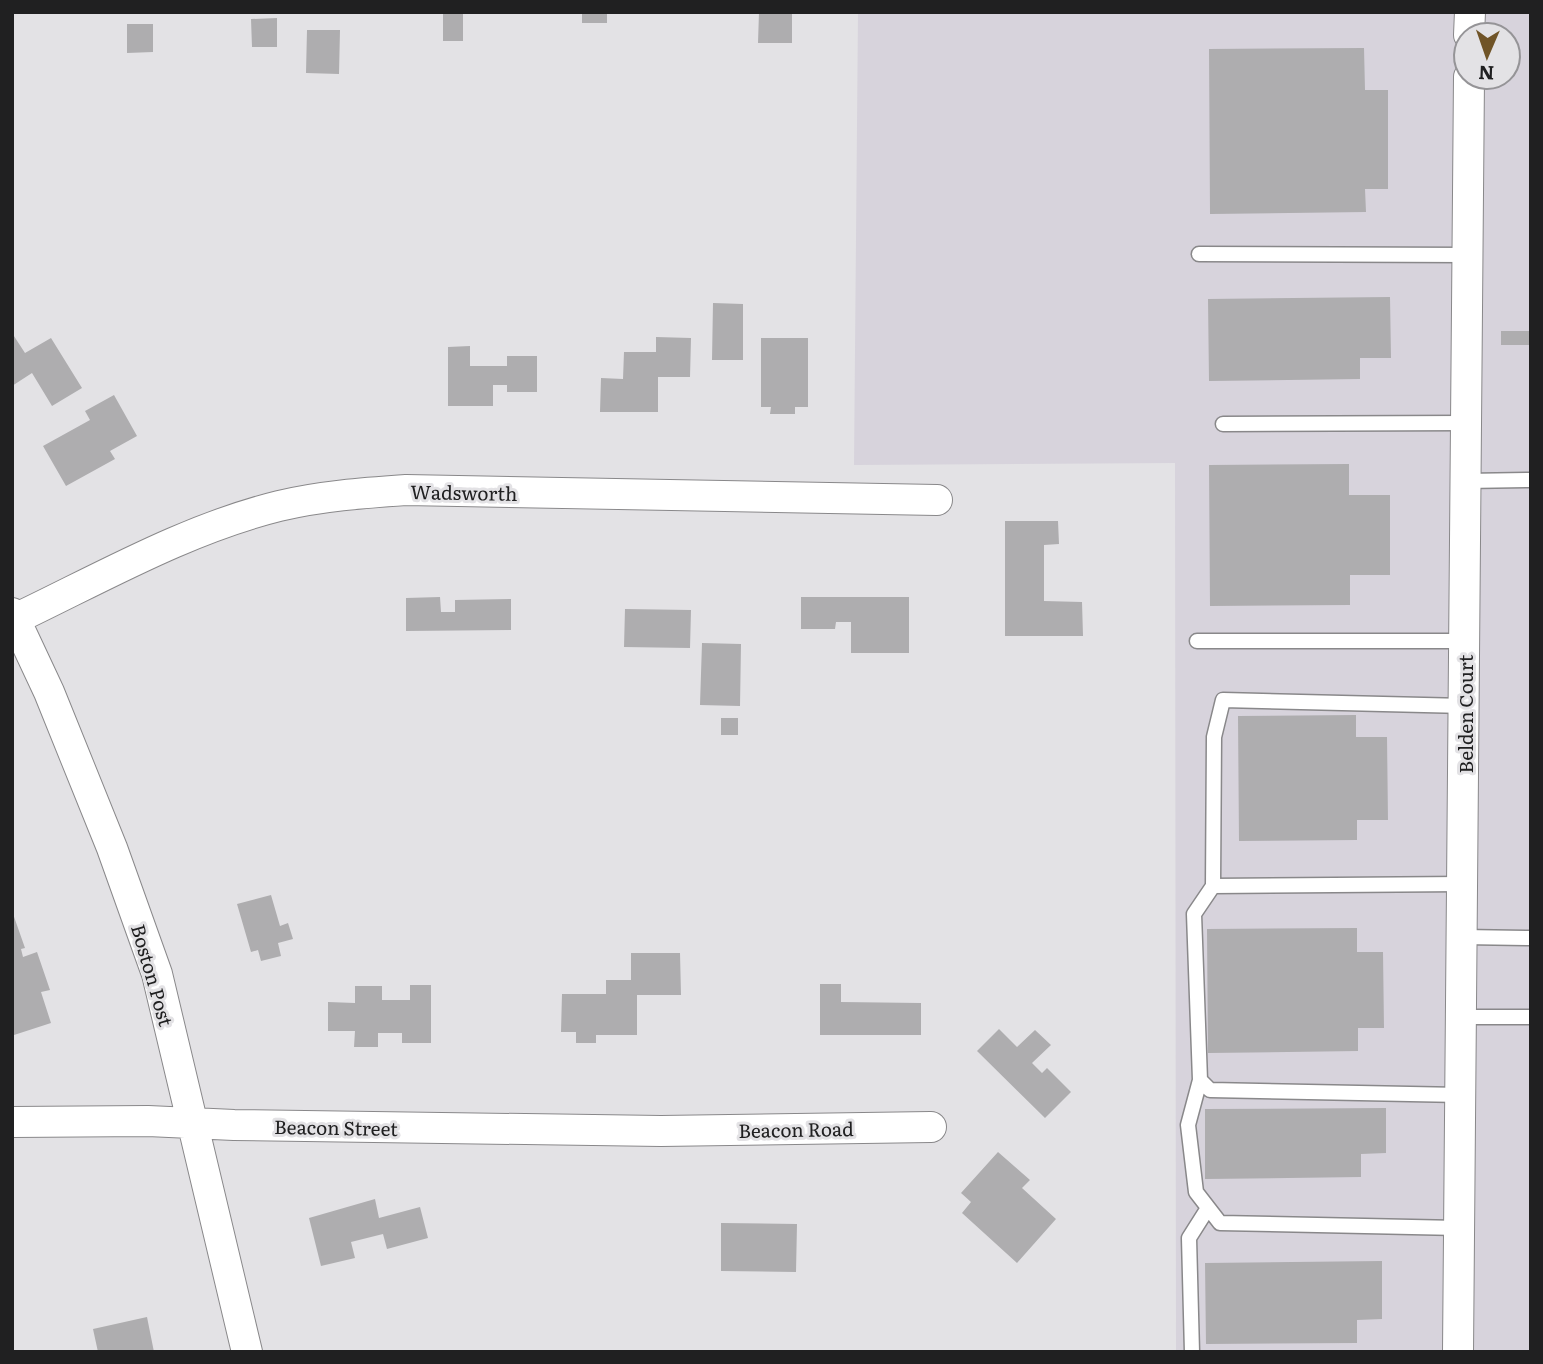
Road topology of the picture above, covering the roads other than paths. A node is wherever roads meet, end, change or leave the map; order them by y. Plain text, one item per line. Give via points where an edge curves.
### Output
1 (1469, 91) edge
2 (1199, 254) dead end
3 (1468, 255) junction
4 (1466, 423) junction
5 (1223, 424) dead end
6 (1466, 481) junction
7 (1531, 481) edge
8 (937, 500) dead end
9 (14, 616) edge
10 (1465, 640) junction
11 (1197, 641) dead end
12 (1465, 706) junction
13 (1463, 884) junction
14 (1213, 886) junction
15 (1463, 937) junction
16 (1531, 938) edge
17 (1462, 1017) junction
18 (1531, 1017) edge
19 (1200, 1080) junction
20 (1461, 1095) junction
21 (12, 1122) edge
22 (192, 1123) junction
23 (931, 1127) dead end
24 (661, 1131) joint
25 (1208, 1208) junction
26 (1460, 1228) junction
27 (247, 1352) edge
28 (1192, 1352) edge
29 (1458, 1352) edge

1 - 3 street, Belden Court
2 - 3 lane
3 - 4 street, Belden Court
4 - 5 lane
4 - 6 street, Belden Court
6 - 7 lane
6 - 10 street, Belden Court
8 - 9 street, Wadsworth via 406,490 335,495 212,526
9 - 22 street, Boston Post via 112,848 157,974
10 - 11 lane
10 - 12 street, Belden Court
12 - 13 street, Belden Court
12 - 14 lane via 1223,701 1213,737
13 - 14 lane
13 - 15 street, Belden Court
14 - 19 lane via 1194,914
15 - 16 lane
15 - 17 street, Belden Court
17 - 18 lane
17 - 20 street, Belden Court
19 - 20 lane via 1210,1090
19 - 25 lane via 1188,1125 1196,1192
20 - 26 street, Belden Court
21 - 22 street, Beacon Street
22 - 24 street, Beacon Street
22 - 27 street, Boston Post
23 - 24 street, Beacon Road
25 - 26 lane via 1220,1223
25 - 28 lane via 1189,1238
26 - 29 street, Belden Court

